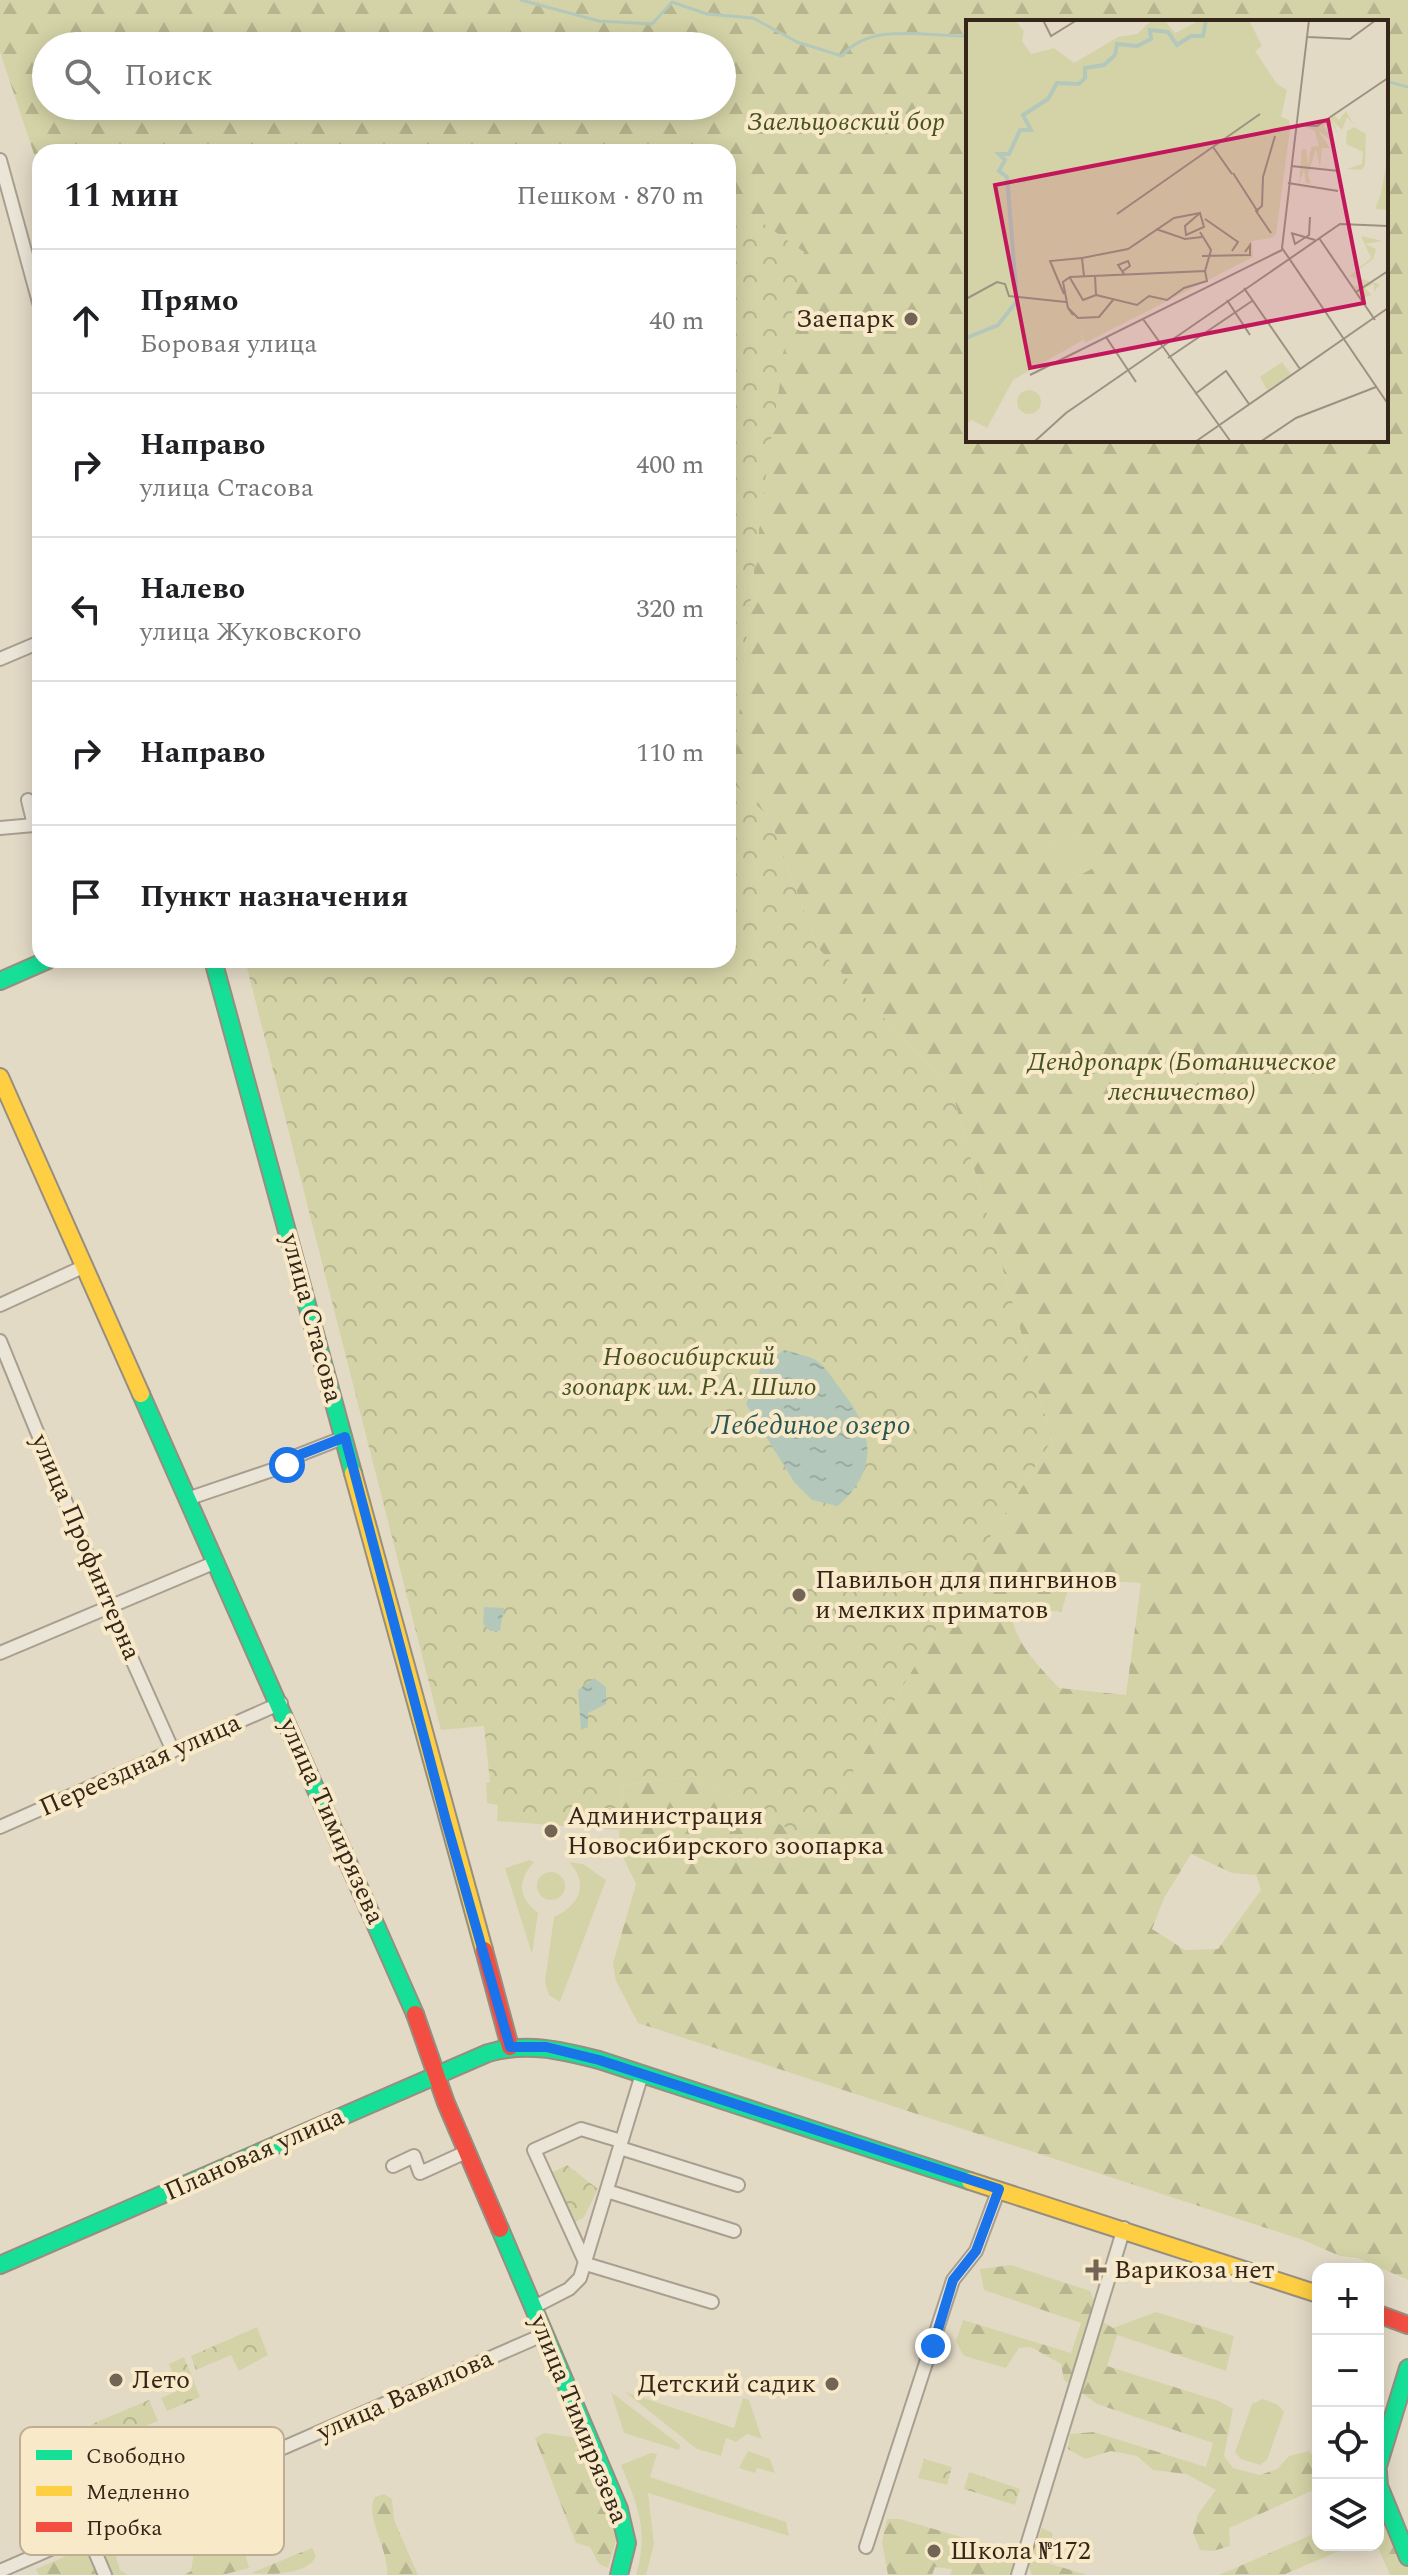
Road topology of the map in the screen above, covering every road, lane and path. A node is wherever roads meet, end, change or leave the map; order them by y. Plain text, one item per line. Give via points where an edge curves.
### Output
1 (0, 160) edge
2 (32, 277) edge
3 (32, 645) edge
4 (0, 659) edge
5 (28, 800) dead end
6 (32, 817) edge
7 (32, 825) edge
8 (0, 828) edge
9 (32, 967) edge
10 (215, 968) edge
11 (0, 981) edge
12 (0, 1077) edge
13 (85, 1266) junction
14 (0, 1305) edge
15 (0, 1341) edge
16 (345, 1437) junction
17 (187, 1499) junction
18 (216, 1562) junction
19 (109, 1608) junction
20 (0, 1653) edge
21 (281, 1703) junction
22 (173, 1751) junction
23 (0, 1827) edge
24 (510, 2047) junction
25 (642, 2074) junction
26 (435, 2075) junction
27 (620, 2145) junction
28 (466, 2152) junction
29 (393, 2166) dead end
30 (738, 2185) dead end
31 (999, 2189) junction
32 (607, 2191) junction
33 (1124, 2228) junction
34 (734, 2231) dead end
35 (586, 2264) junction
36 (0, 2265) edge
37 (1312, 2292) edge
38 (712, 2302) dead end
39 (534, 2307) junction
40 (1384, 2316) edge
41 (1408, 2325) edge
42 (545, 2334) junction
43 (1408, 2368) edge
44 (1384, 2446) edge
45 (284, 2447) edge
46 (1378, 2479) edge
47 (866, 2547) dead end
48 (37, 2555) edge
49 (96, 2555) edge
50 (1408, 2557) edge
51 (0, 2571) edge
52 (105, 2575) edge
53 (619, 2575) edge
54 (1018, 2575) edge

1 - 2 street
3 - 4 street
5 - 6 street
7 - 8 street
9 - 11 street
10 - 16 street, улица Стасова
12 - 13 street, улица Тимирязева
13 - 14 street
13 - 17 street, улица Тимирязева
15 - 19 street, улица Профинтерна
16 - 17 street via 287,1465
16 - 24 street, улица Стасова
17 - 18 street, улица Тимирязева
18 - 19 street
18 - 21 street, улица Тимирязева
19 - 20 street
19 - 22 street, улица Профинтерна
21 - 22 street, Переездная улица
21 - 26 street, улица Тимирязева via 412,2005
22 - 23 street, Переездная улица
24 - 25 street via 546,2047
24 - 26 street, Плановая улица
25 - 27 street
25 - 31 street
26 - 28 street, улица Тимирязева
26 - 36 street, Плановая улица
27 - 30 street
27 - 32 street
27 - 35 street via 581,2129 534,2150
28 - 29 street via 420,2173 414,2156
28 - 39 street, улица Тимирязева
31 - 33 street
31 - 47 street via 976,2251 953,2280
32 - 34 street
32 - 35 street
33 - 37 street
33 - 54 street
35 - 38 street
35 - 39 street via 569,2289
39 - 42 street, улица Тимирязева
40 - 41 street
42 - 45 street, улица Вавилова
42 - 53 street, улица Тимирязева via 622,2519 627,2543
43 - 44 street
46 - 50 street
48 - 51 street, улица Вавилова
49 - 52 street

